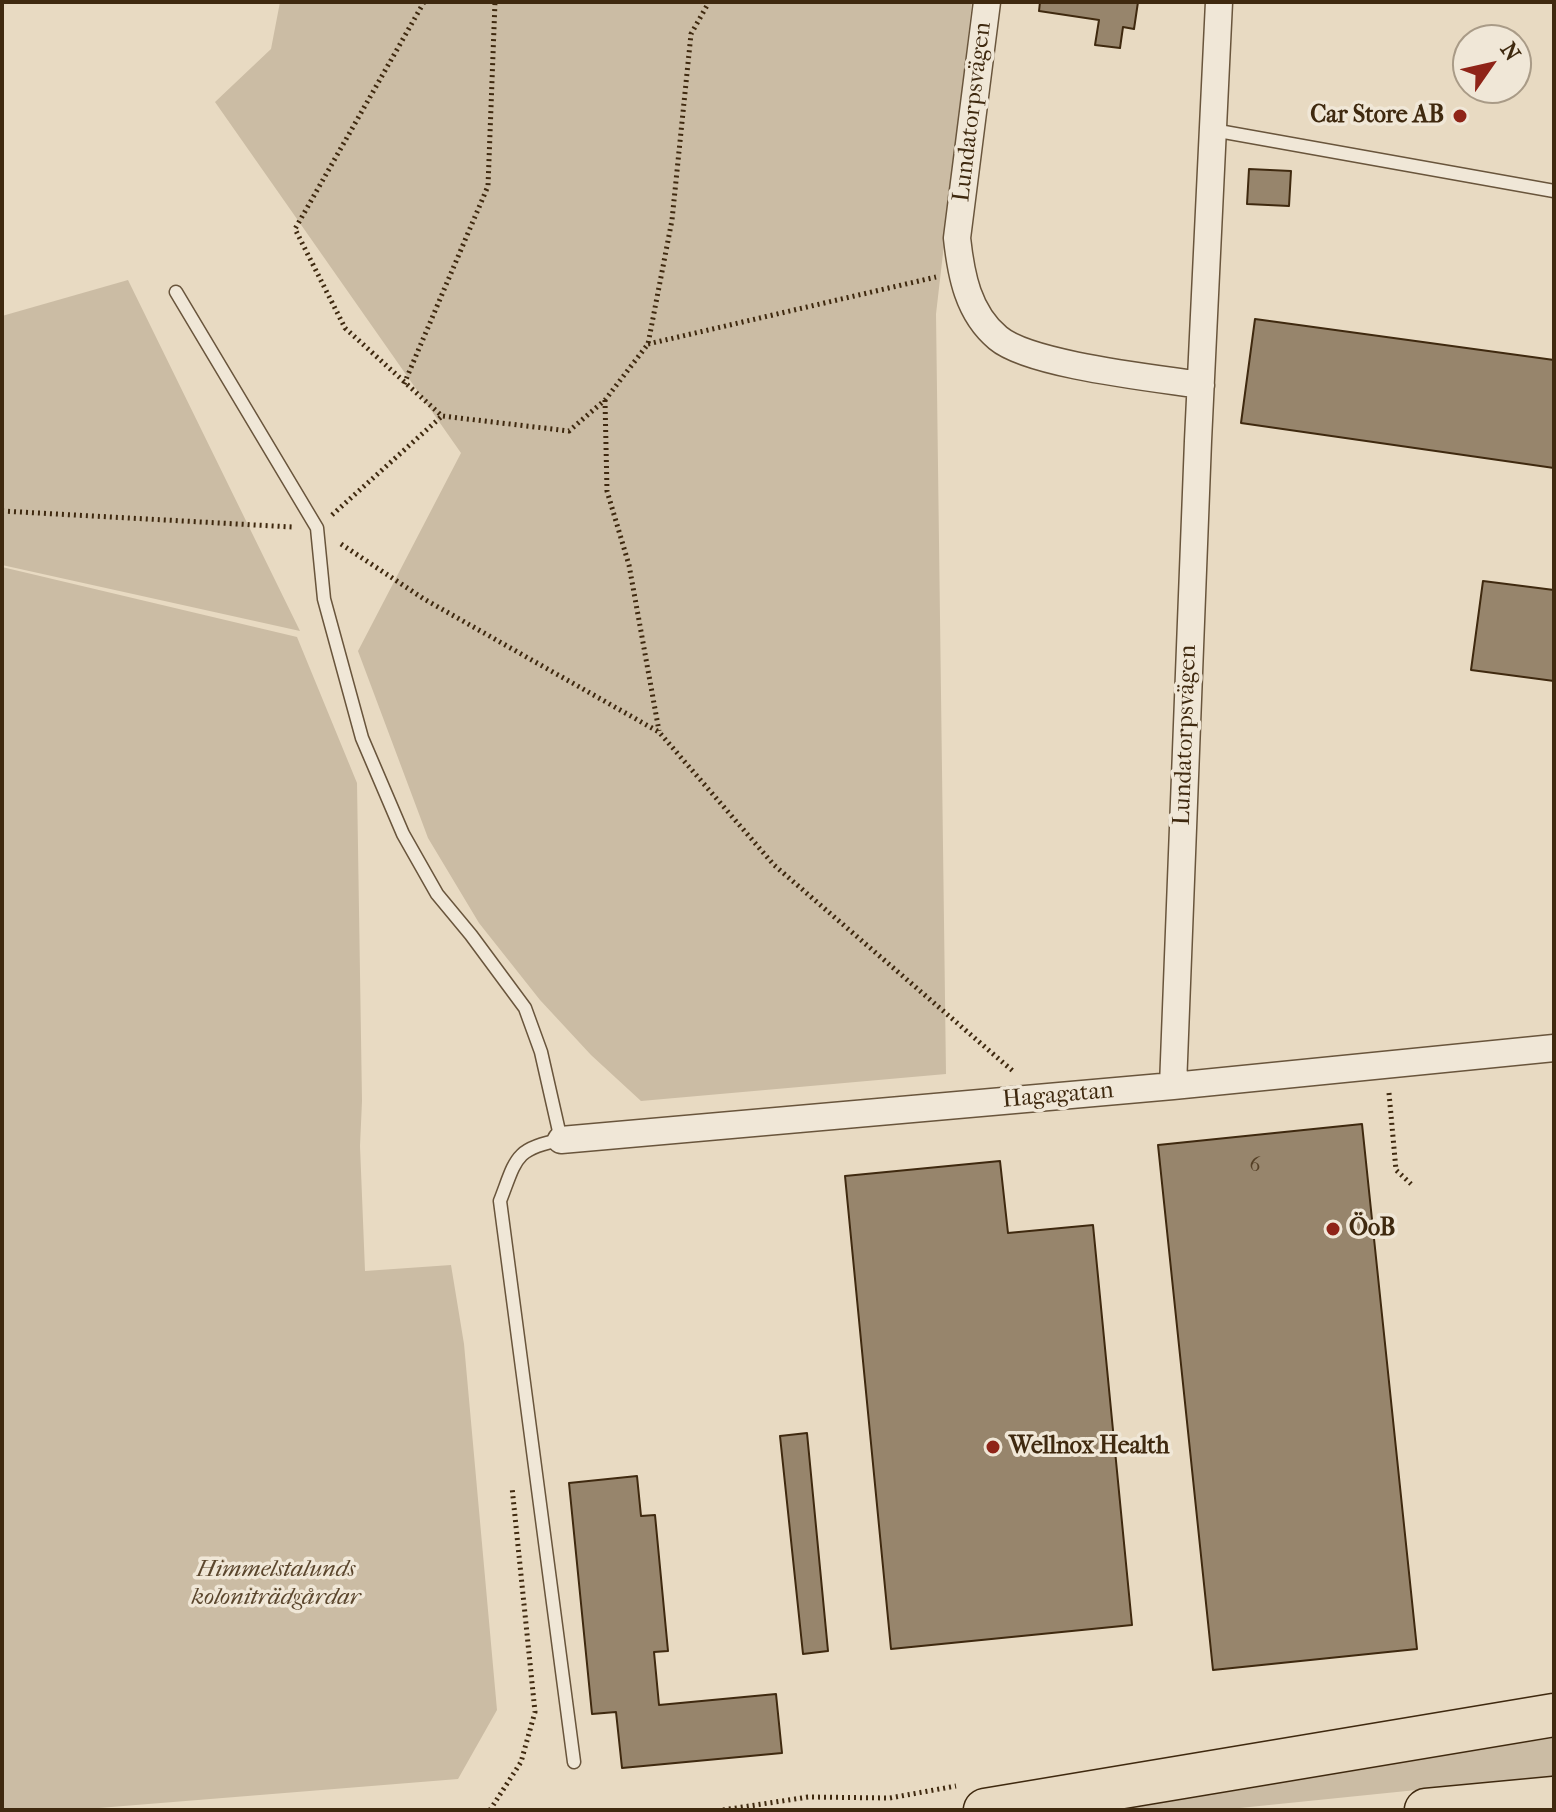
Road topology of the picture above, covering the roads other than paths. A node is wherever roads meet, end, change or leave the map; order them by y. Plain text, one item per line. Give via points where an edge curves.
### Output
1 (987, 2) edge
2 (1219, 2) edge
3 (1213, 130) junction
4 (1554, 191) edge
5 (176, 292) dead end
6 (1201, 385) junction
7 (1554, 1048) edge
8 (1173, 1086) junction
9 (561, 1140) junction
10 (1554, 1715) edge
11 (574, 1762) dead end
12 (1554, 1798) edge
13 (985, 1810) edge
14 (1426, 1810) edge

1 - 6 street, Lundatorpsvägen via 957,238 974,309 998,339 1028,354
2 - 3 street, Lundatorpsvägen
3 - 4 lane
3 - 6 street, Lundatorpsvägen
5 - 9 lane via 317,528 324,599 362,738 403,834 437,894 525,1008
6 - 8 street, Lundatorpsvägen
7 - 8 street, Hagagatan
8 - 9 street, Hagagatan
9 - 11 lane via 520,1154 500,1201
10 - 13 highway
12 - 14 highway

